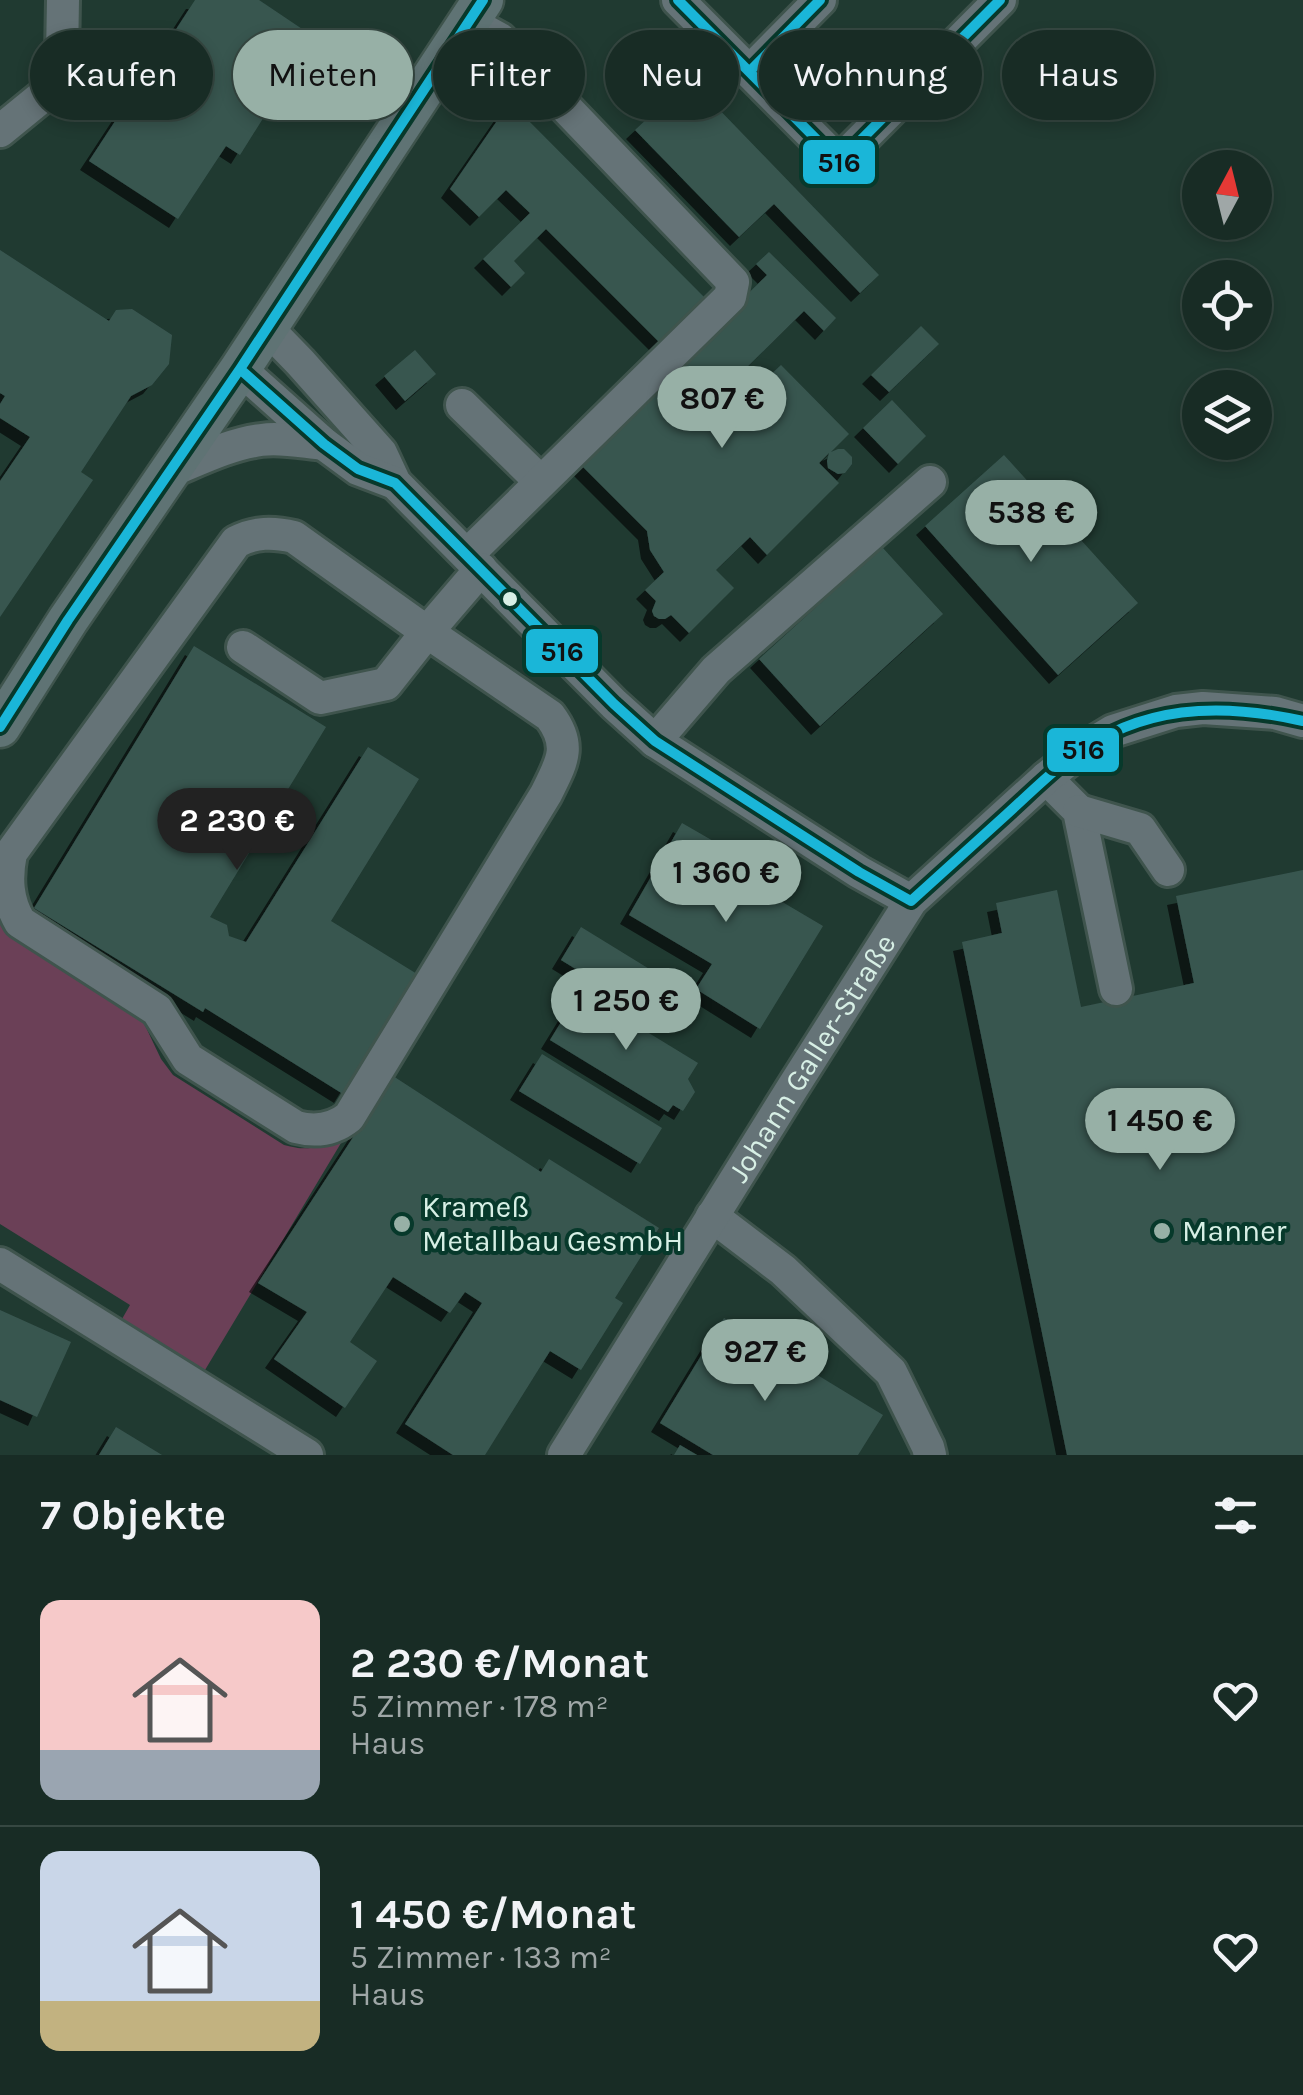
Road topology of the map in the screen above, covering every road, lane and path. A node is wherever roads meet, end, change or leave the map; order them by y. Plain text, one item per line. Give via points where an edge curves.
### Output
1 (63, 0) edge
2 (678, 0) edge
3 (820, 0) edge
4 (1000, 0) edge
5 (476, 11) edge
6 (750, 71) junction
7 (0, 131) edge
8 (266, 327) junction
9 (240, 369) junction
10 (462, 405) dead end
11 (324, 444) junction
12 (171, 471) junction
13 (540, 482) junction
14 (930, 482) dead end
15 (395, 483) junction
16 (474, 562) junction
17 (427, 632) junction
18 (243, 647) dead end
19 (1303, 721) edge
20 (0, 727) edge
21 (655, 741) junction
22 (1046, 778) junction
23 (1079, 812) junction
24 (1168, 870) dead end
25 (911, 901) junction
26 (1116, 988) dead end
27 (712, 1216) junction
28 (0, 1264) edge
29 (288, 1450) edge
30 (564, 1455) edge
31 (930, 1455) edge

1 - 7 street via 62,57 49,91
2 - 6 street
3 - 6 street
4 - 6 street via 839,162
5 - 8 main road
5 - 13 street via 733,282 730,297
8 - 9 main road
8 - 15 street, Johann Galler-Straße via 380,453
9 - 11 street, Johann Galler-Straße
9 - 12 main road
10 - 13 street
11 - 12 street, Johann Galler-Straße via 260,440
11 - 15 street, Johann Galler-Straße via 358,469
12 - 20 main road
13 - 16 street
14 - 21 street via 716,670
15 - 16 street, Johann Galler-Straße
16 - 17 street
16 - 21 street, Johann Galler-Straße
17 - 17 street via 294,536 250,534 236,542 11,853 8,890 20,922 157,1010 188,1059 311,1131 349,1117 563,759 562,733 550,716
17 - 18 street via 386,684 320,698
19 - 22 street, Johann Galler-Straße via 1241,709 1176,711 1113,731
21 - 25 street, Johann Galler-Straße
22 - 23 street
22 - 25 street, Johann Galler-Straße
23 - 24 street via 1140,830
23 - 26 street
25 - 27 street, Johann Galler-Straße
27 - 30 street, Johann Galler-Straße
27 - 31 street, Johann Galler-Straße via 783,1270 891,1372
28 - 29 street

